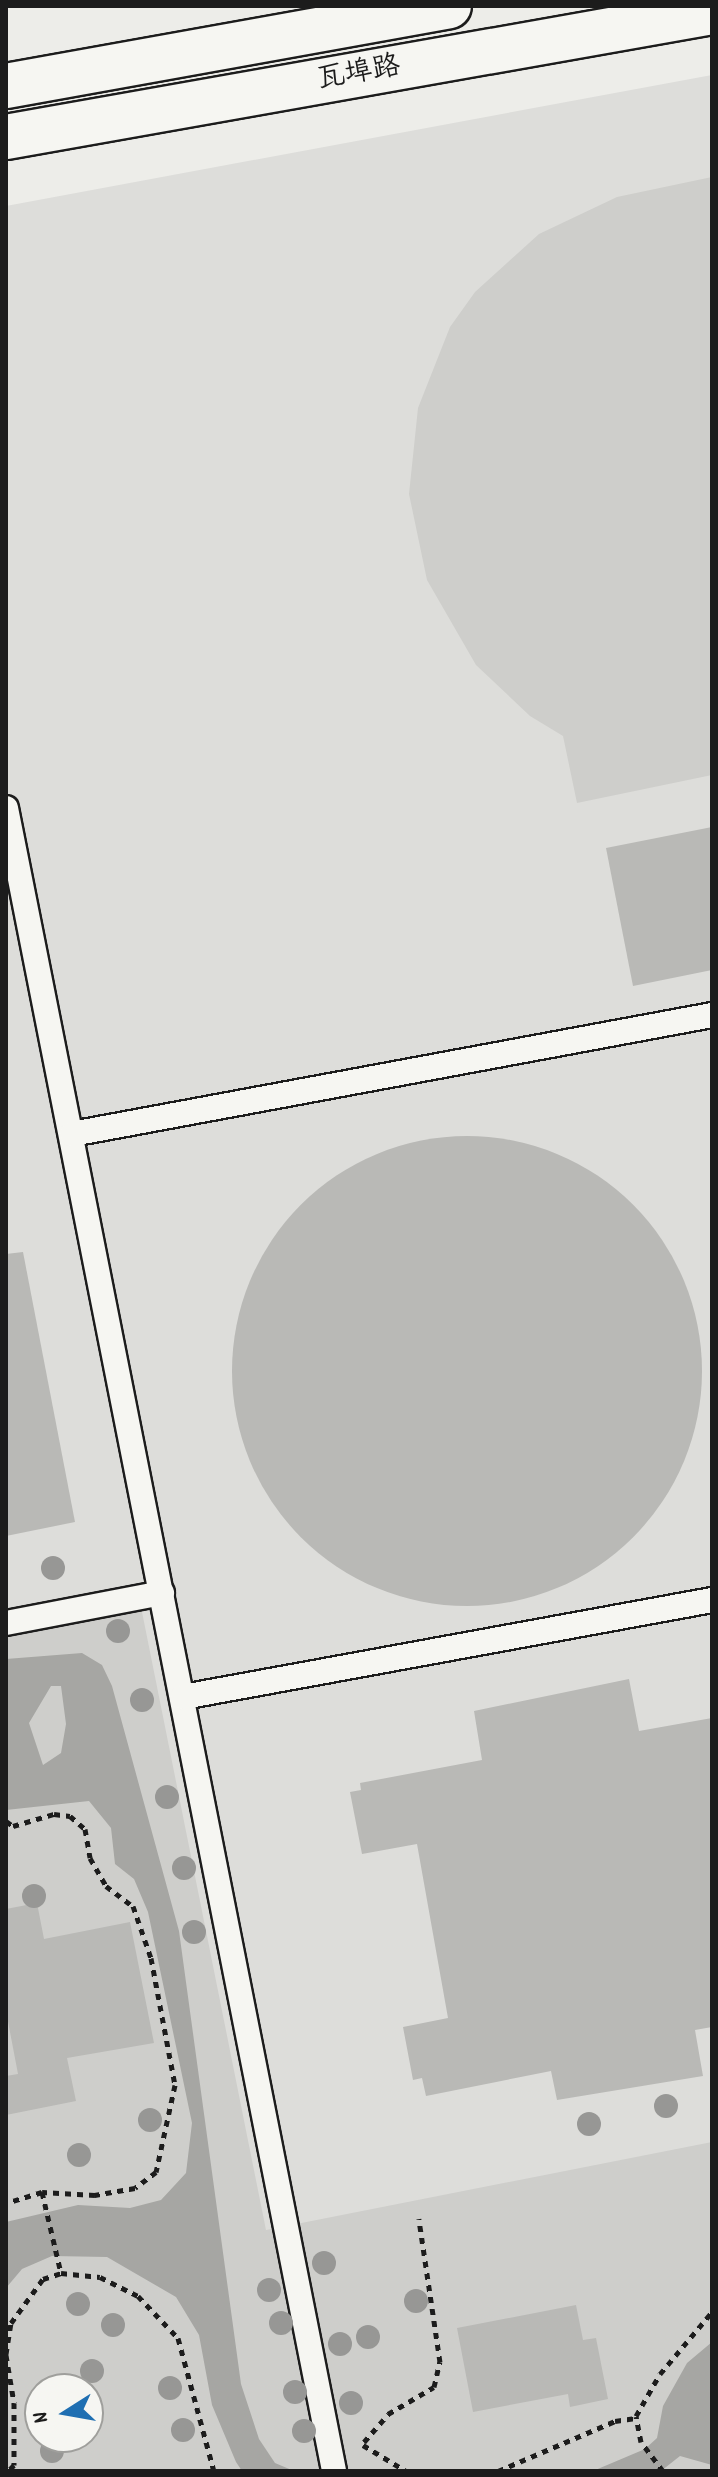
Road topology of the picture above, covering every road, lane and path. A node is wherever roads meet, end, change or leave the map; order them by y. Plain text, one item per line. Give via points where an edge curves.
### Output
1 (449, 6) edge
2 (712, 12) edge
3 (6, 86) edge
4 (6, 137) edge
5 (6, 812) edge
6 (712, 1015) edge
7 (72, 1134) junction
8 (162, 1593) junction
9 (712, 1600) edge
10 (6, 1623) edge
11 (183, 1697) junction
12 (6, 1821) edge
13 (42, 2192) junction
14 (6, 2203) edge
15 (419, 2219) dead end
16 (61, 2273) junction
17 (712, 2312) edge
18 (6, 2354) edge
19 (636, 2418) junction
20 (362, 2444) junction
21 (353, 2453) dead end
22 (8, 2471) edge
23 (214, 2471) edge
24 (334, 2471) edge
25 (406, 2471) edge
26 (498, 2471) edge
27 (663, 2471) edge

1 - 3 street, 瓦埠路
2 - 4 street, 瓦埠路
5 - 7 lane
6 - 7 lane
7 - 8 lane
8 - 10 lane
8 - 11 lane
9 - 11 lane
11 - 24 lane
12 - 13 path via 13,1826 54,1814 70,1816 85,1829 90,1858 106,1886 133,1906 138,1919 175,2085 156,2172 135,2188 109,2193
13 - 14 path
13 - 16 path
15 - 20 path via 440,2362 434,2387 388,2414
16 - 18 path via 43,2279 18,2312
16 - 23 path via 100,2277 138,2296 178,2338
17 - 19 path via 660,2374
18 - 22 path via 14,2403 14,2465
19 - 26 path via 615,2421
19 - 27 path via 641,2442
20 - 21 path
20 - 25 path

